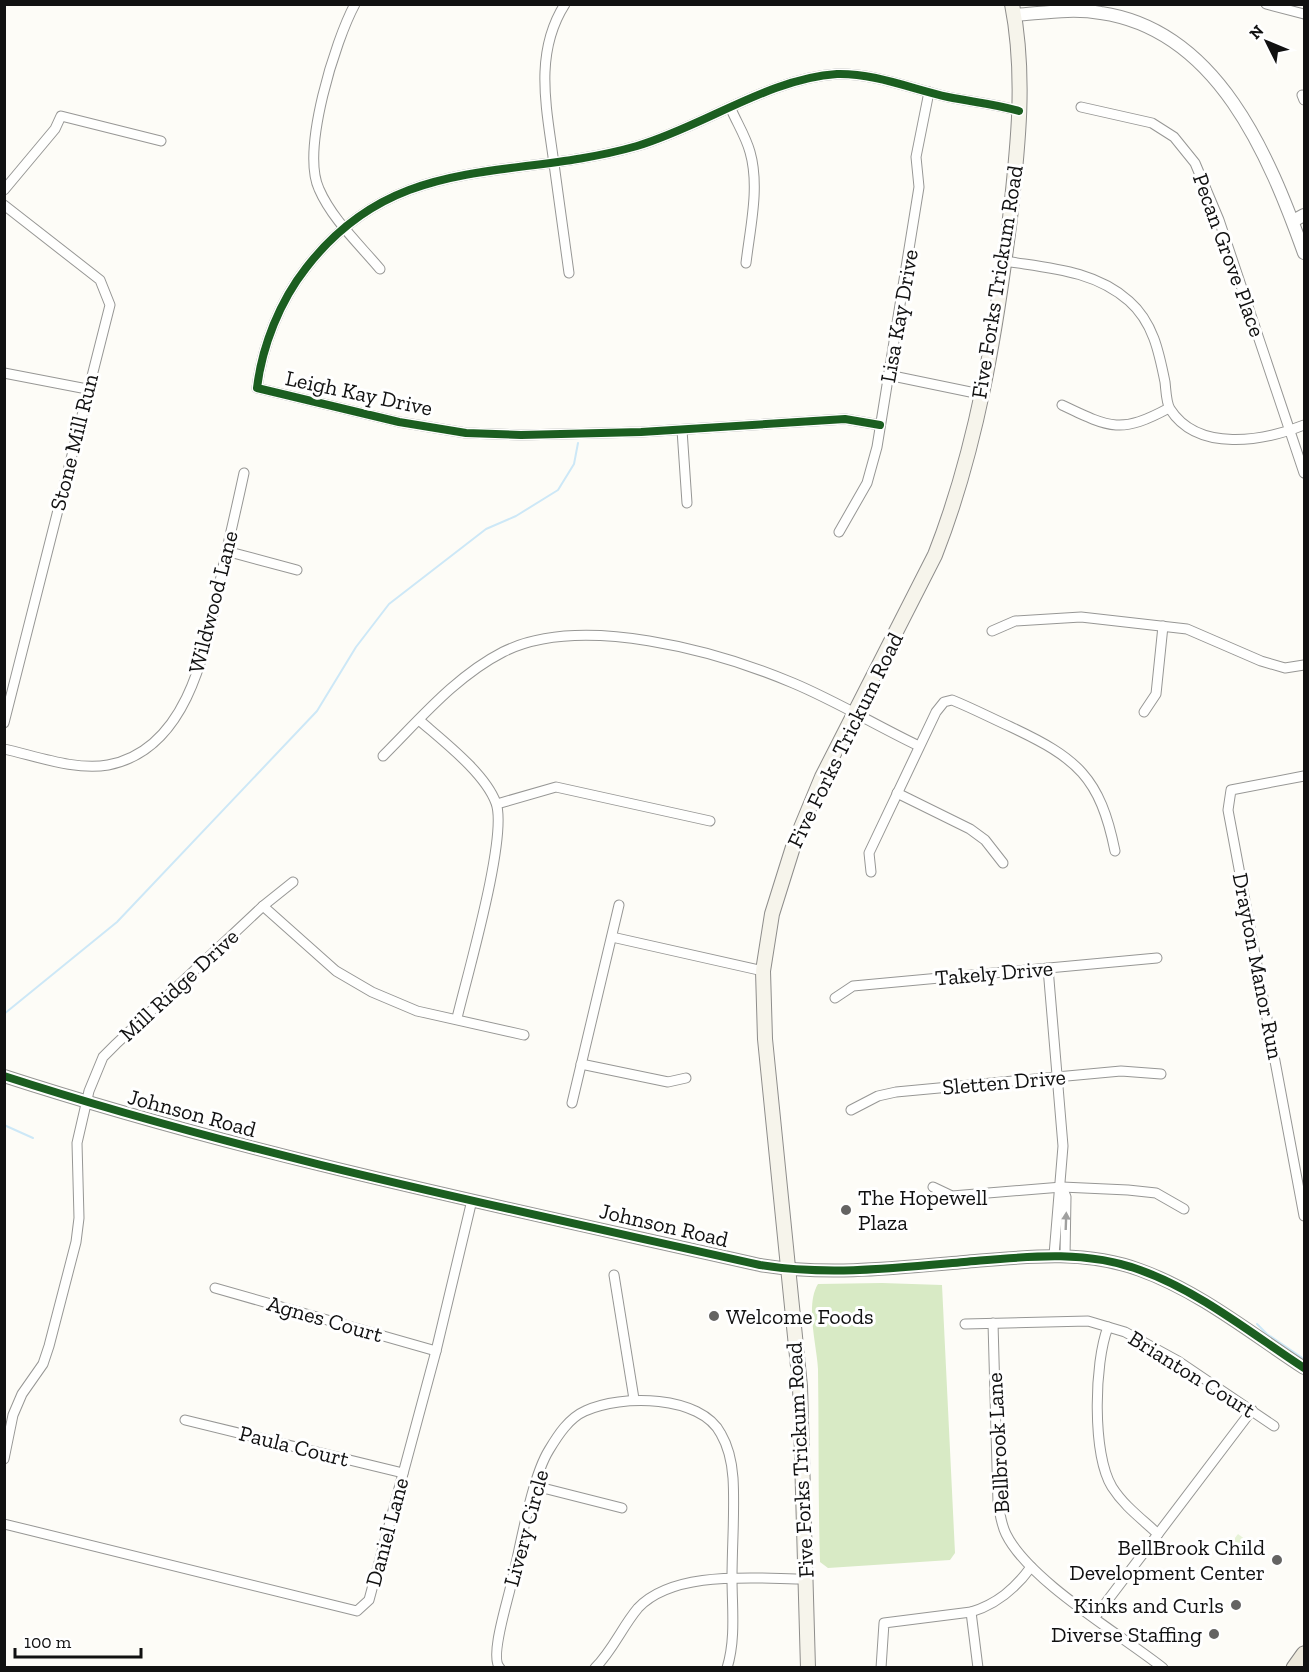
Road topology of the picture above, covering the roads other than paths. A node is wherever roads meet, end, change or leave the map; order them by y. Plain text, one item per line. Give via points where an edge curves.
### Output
1 (355, 4) edge
2 (565, 4) edge
3 (1266, 4) edge
4 (1013, 10) edge
5 (1305, 14) edge
6 (930, 92) junction
7 (1080, 107) dead end
8 (731, 109) junction
9 (1019, 111) junction
10 (161, 141) dead end
11 (554, 161) junction
12 (4, 190) edge
13 (4, 206) edge
14 (1305, 215) edge
15 (1293, 221) junction
16 (344, 226) junction
17 (1305, 253) edge
18 (1005, 261) junction
19 (746, 263) dead end
20 (380, 269) dead end
21 (569, 273) dead end
22 (4, 373) edge
23 (888, 375) junction
24 (87, 388) junction
25 (980, 394) junction
26 (1062, 405) dead end
27 (1169, 408) junction
28 (880, 425) junction
29 (1305, 425) edge
30 (682, 430) junction
31 (1290, 430) junction
32 (244, 473) dead end
33 (1305, 473) edge
34 (687, 503) dead end
35 (839, 532) dead end
36 (226, 551) junction
37 (297, 570) dead end
38 (1163, 626) junction
39 (992, 631) dead end
40 (1305, 665) edge
41 (1144, 712) dead end
42 (855, 715) junction
43 (419, 720) junction
44 (4, 723) edge
45 (919, 746) junction
46 (4, 749) edge
47 (383, 756) dead end
48 (1305, 776) edge
49 (897, 793) junction
50 (497, 804) junction
51 (710, 821) dead end
52 (1115, 851) dead end
53 (1003, 863) dead end
54 (871, 872) dead end
55 (293, 882) dead end
56 (620, 905) dead end
57 (263, 906) junction
58 (612, 937) junction
59 (1157, 958) dead end
60 (1048, 968) junction
61 (763, 971) junction
62 (835, 998) dead end
63 (458, 1018) junction
64 (524, 1035) dead end
65 (581, 1064) junction
66 (1161, 1074) dead end
67 (4, 1076) edge
68 (1059, 1077) junction
69 (686, 1078) dead end
70 (87, 1101) junction
71 (572, 1103) dead end
72 (851, 1110) dead end
73 (933, 1187) dead end
74 (1062, 1187) junction
75 (472, 1200) junction
76 (1184, 1209) dead end
77 (1305, 1216) edge
78 (1060, 1256) junction
79 (789, 1269) junction
80 (614, 1275) dead end
81 (215, 1288) dead end
82 (993, 1323) junction
83 (965, 1324) dead end
84 (1108, 1327) junction
85 (436, 1351) junction
86 (1305, 1368) edge
87 (634, 1399) junction
88 (1252, 1410) junction
89 (185, 1420) dead end
90 (1274, 1426) dead end
91 (4, 1459) edge
92 (403, 1473) junction
93 (536, 1486) junction
94 (622, 1508) dead end
95 (4, 1524) edge
96 (1158, 1534) junction
97 (1031, 1567) junction
98 (806, 1579) junction
99 (732, 1580) junction
100 (971, 1612) junction
101 (1095, 1617) junction
102 (1305, 1654) edge
103 (500, 1668) edge
104 (595, 1668) edge
105 (727, 1668) edge
106 (808, 1668) edge
107 (881, 1668) edge
108 (978, 1668) edge
109 (1163, 1668) edge
110 (1294, 1668) edge

1 - 16 street via 335,54 313,150 319,189
2 - 11 street via 554,24 544,72
3 - 5 street
4 - 9 main road, Five Forks Trickum Road via 1020,77
4 - 15 street via 1103,13 1152,29 1176,45 1222,89 1244,117 1267,158
6 - 8 street, Leigh Kay Drive via 864,77 830,75 793,82
6 - 9 street, Leigh Kay Drive
6 - 23 street, Lisa Kay Drive via 917,146 919,188
7 - 31 street, Pecan Grove Place via 1152,123 1174,137 1195,163 1219,220
8 - 11 street, Leigh Kay Drive via 637,146
8 - 19 street via 750,152 753,172
9 - 18 main road, Five Forks Trickum Road
10 - 12 street via 61,116 55,129
11 - 16 street, Leigh Kay Drive via 433,180 387,198
11 - 21 street
13 - 24 street, Stone Mill Run via 100,280 110,306
14 - 15 street
15 - 17 street
16 - 20 street
16 - 30 street, Leigh Kay Drive via 288,294 274,325 257,388 399,422 466,432 521,435
18 - 25 main road, Five Forks Trickum Road
18 - 27 street via 1078,273 1102,282 1129,301 1148,323 1158,349
22 - 24 street
23 - 25 street
23 - 28 street, Lisa Kay Drive
24 - 44 street, Stone Mill Run
25 - 42 main road, Five Forks Trickum Road via 971,444 946,527
26 - 27 street via 1101,424 1125,426
27 - 31 street via 1186,426 1208,437 1242,440
28 - 30 street, Leigh Kay Drive via 845,419
28 - 35 street, Lisa Kay Drive via 867,483
29 - 31 street
30 - 34 street
31 - 33 street, Pecan Grove Place
32 - 36 street, Wildwood Lane
36 - 37 street
36 - 46 street, Wildwood Lane via 203,654 191,689 177,714 154,741 127,760 88,766
38 - 39 street via 1081,617 1015,621
38 - 40 street via 1188,629 1285,668
38 - 41 street via 1156,694
42 - 43 street via 793,683 700,652 588,633 542,638 503,652 458,682
42 - 45 street
42 - 61 main road, Five Forks Trickum Road via 822,777 780,881
43 - 47 street
43 - 50 street via 483,780
45 - 49 street
45 - 52 street via 936,712 944,702 952,700 1048,744 1074,762 1092,783 1104,809
48 - 77 street, Drayton Manor Run via 1231,790 1228,810
49 - 53 street via 986,840
49 - 54 street via 869,853
50 - 51 street via 556,787
50 - 63 street via 499,837
55 - 57 street, Mill Ridge Drive
56 - 58 street
57 - 63 street via 336,971 372,992 417,1011
57 - 70 street, Mill Ridge Drive via 103,1057
58 - 61 street
58 - 65 street
59 - 60 street, Takely Drive
60 - 62 street, Takely Drive via 853,986
60 - 68 street
61 - 79 main road, Five Forks Trickum Road via 765,1039
63 - 64 street
65 - 69 street via 669,1082
65 - 71 street
66 - 68 street, Sletten Drive via 1121,1071
67 - 70 street, Johnson Road
68 - 72 street, Sletten Drive via 889,1093
68 - 74 street
70 - 75 street, Johnson Road via 268,1152
70 - 91 street via 77,1143 76,1242 49,1346 43,1364 13,1415
73 - 74 street via 952,1196
74 - 76 street via 1156,1193
74 - 78 street via 1066,1197
75 - 79 street, Johnson Road
75 - 85 street, Daniel Lane
78 - 79 street, Johnson Road via 900,1268
78 - 86 street, Johnson Road via 1116,1263 1162,1279
79 - 98 main road, Five Forks Trickum Road via 800,1386
80 - 87 street
81 - 85 street, Agnes Court
82 - 83 street, Brianton Court
82 - 84 street, Brianton Court via 1088,1322
82 - 97 street, Bellbrook Lane via 998,1503 1005,1532
84 - 88 street, Brianton Court via 1152,1345
84 - 96 street via 1098,1362 1100,1445 1105,1472 1121,1500
85 - 92 street, Daniel Lane
87 - 93 street, Livery Circle via 613,1400 584,1411 570,1422 547,1452
87 - 99 street, Livery Circle via 703,1413 720,1432 733,1476
88 - 90 street, Brianton Court
88 - 96 street
89 - 92 street, Paula Court
92 - 95 street, Daniel Lane via 369,1600 357,1611
93 - 94 street
93 - 103 street, Livery Circle via 495,1658
96 - 101 street
97 - 100 street via 1009,1593
97 - 101 street, Bellbrook Lane
98 - 99 street
98 - 106 main road, Five Forks Trickum Road
99 - 104 street via 697,1581 666,1589 641,1606
99 - 105 street, Livery Circle via 732,1640
100 - 107 street via 884,1623
100 - 108 street
101 - 109 street, Bellbrook Lane
102 - 110 main road

